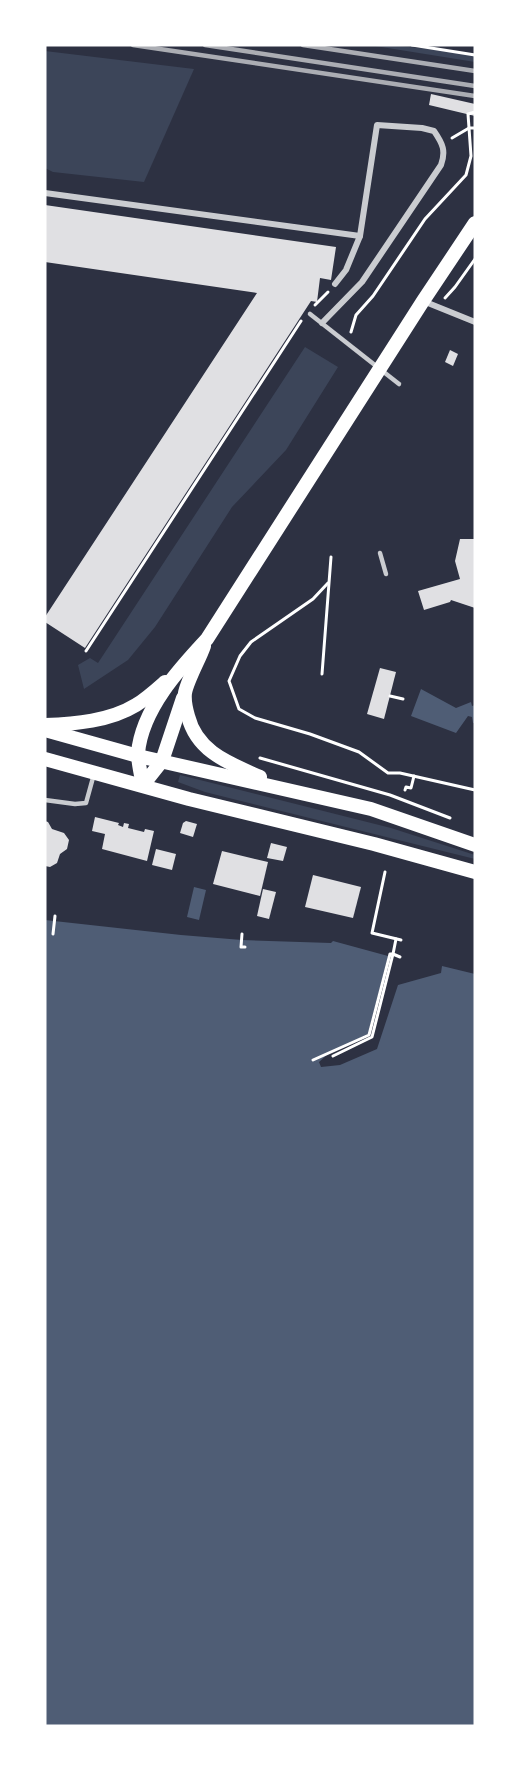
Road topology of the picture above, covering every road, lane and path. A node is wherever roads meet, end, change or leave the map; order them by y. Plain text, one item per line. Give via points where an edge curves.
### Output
1 (412, 45) edge
2 (475, 55) edge
3 (475, 112) edge
4 (475, 128) edge
5 (469, 129) junction
6 (442, 143) junction
7 (45, 193) edge
8 (475, 223) edge
9 (360, 236) junction
10 (475, 259) edge
11 (335, 284) joint
12 (428, 303) junction
13 (310, 312) joint
14 (303, 318) dead end
15 (354, 322) dead end
16 (475, 322) edge
17 (322, 323) junction
18 (379, 369) junction
19 (399, 384) dead end
20 (380, 553) dead end
21 (331, 557) dead end
22 (386, 574) dead end
23 (328, 583) junction
24 (207, 639) junction
25 (86, 651) dead end
26 (176, 673) junction
27 (322, 674) dead end
28 (185, 692) junction
29 (390, 696) dead end
30 (403, 699) dead end
31 (45, 727) edge
32 (138, 756) junction
33 (45, 759) edge
34 (162, 761) junction
35 (94, 772) junction
36 (414, 776) junction
37 (143, 785) junction
38 (283, 788) junction
39 (405, 790) dead end
40 (475, 790) edge
41 (45, 800) edge
42 (475, 844) edge
43 (385, 872) dead end
44 (475, 872) edge
45 (55, 916) dead end
46 (52, 933) dead end
47 (242, 934) dead end
48 (396, 939) junction
49 (401, 940) dead end
50 (241, 947) dead end
51 (393, 954) junction
52 (400, 957) dead end
53 (333, 1056) dead end
54 (313, 1060) dead end

1 - 2 path
3 - 5 path via 468,114
4 - 5 path
5 - 6 path
5 - 15 path via 471,156 466,175 433,208
6 - 9 street via 434,131 377,125
6 - 17 street via 445,153 432,179 362,282
7 - 9 street
8 - 12 main road
9 - 11 street via 346,270
10 - 12 path via 448,295
11 - 13 path
12 - 16 street
12 - 18 main road
13 - 17 lane
14 - 25 path
17 - 18 lane
18 - 19 lane
18 - 24 main road
20 - 22 lane
21 - 23 path
23 - 27 path
23 - 36 path via 313,599 251,642 240,656 229,681 240,709 255,718 359,752 388,773
24 - 26 main road
24 - 28 main road
26 - 31 main road via 136,705 115,715
26 - 32 main road via 147,718
28 - 34 main road
28 - 38 main road via 192,729 209,751
29 - 30 path
31 - 32 main road
32 - 34 main road
32 - 37 main road
33 - 35 main road
34 - 37 main road
34 - 38 main road
35 - 37 main road
35 - 41 lane via 86,803
36 - 39 path via 411,788
36 - 40 path
37 - 44 main road
38 - 42 main road via 388,814
43 - 48 path via 372,933
45 - 46 path
47 - 50 path
48 - 49 path
48 - 51 path
51 - 52 path
51 - 53 path via 372,1036
51 - 54 path via 369,1035

